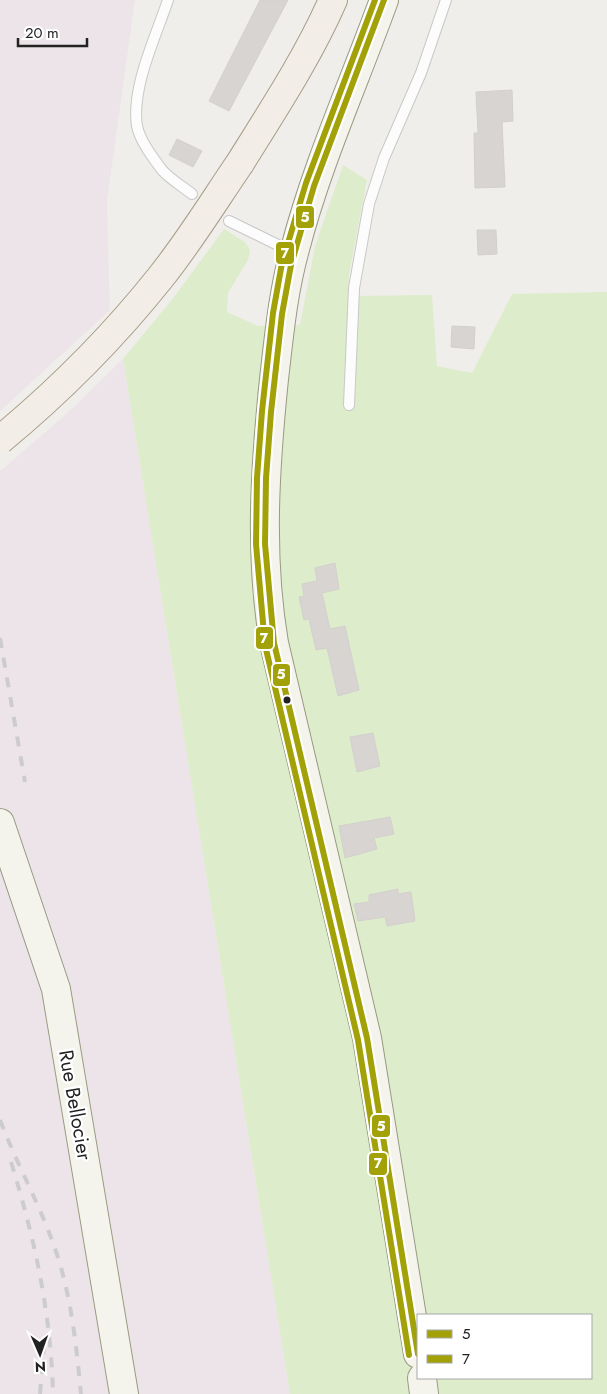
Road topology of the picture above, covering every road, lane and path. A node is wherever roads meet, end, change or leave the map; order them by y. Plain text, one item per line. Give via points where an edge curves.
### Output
1 (168, 0) edge
2 (333, 0) edge
3 (384, 0) edge
4 (446, 0) edge
5 (192, 194) dead end
6 (229, 221) dead end
7 (294, 250) junction
8 (349, 405) dead end
9 (0, 440) edge
10 (0, 823) edge
11 (417, 1348) edge
12 (422, 1379) edge
13 (124, 1394) edge
14 (424, 1394) edge

1 - 5 lane via 136,107 138,128 164,171
2 - 9 main road, bridge via 284,92 161,277 105,342
3 - 7 main road via 322,164
4 - 8 lane via 369,204 354,288
6 - 7 lane
7 - 11 main road via 284,298 268,437 264,560 267,602 302,768 367,1038
10 - 13 main road, Rue Bellocier via 56,989
12 - 14 main road

